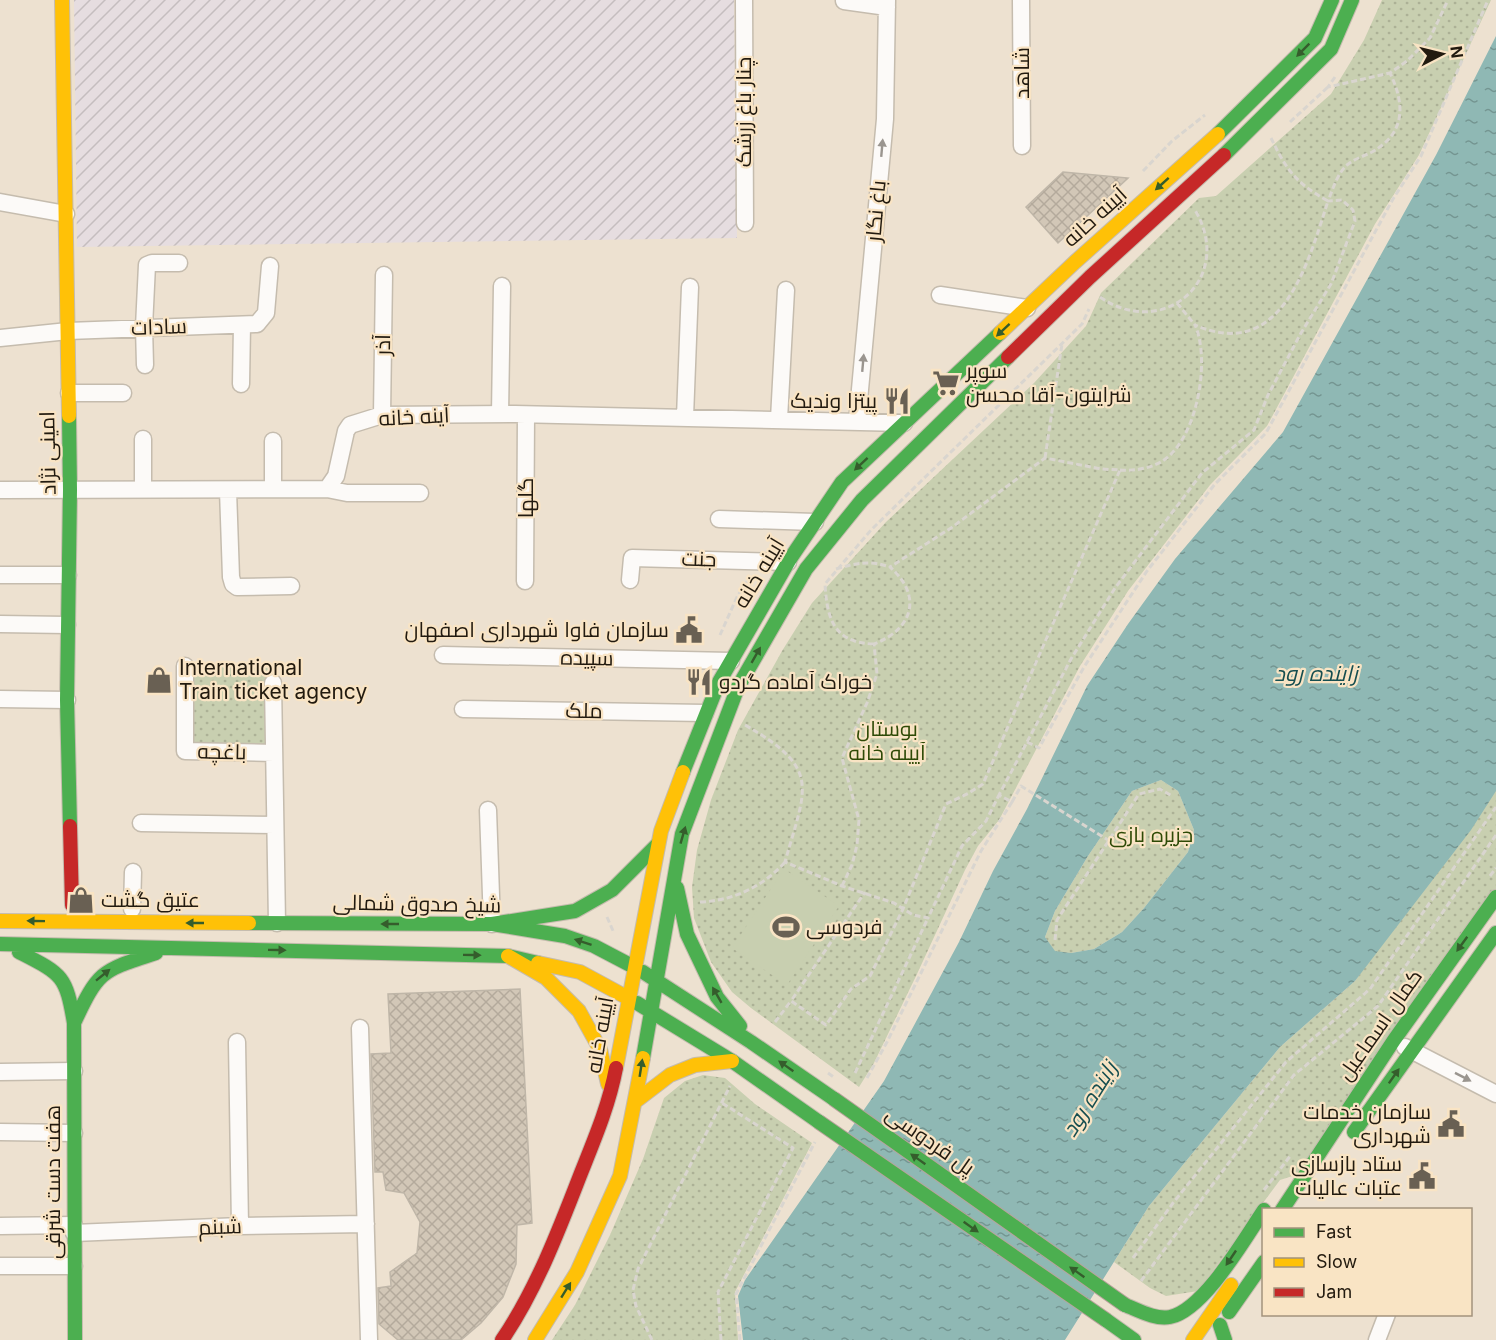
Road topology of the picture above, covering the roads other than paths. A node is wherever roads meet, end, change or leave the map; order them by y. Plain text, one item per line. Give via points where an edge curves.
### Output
1 (62, 0) edge
2 (744, 0) edge
3 (1021, 0) edge
4 (1332, 0) edge
5 (1352, 0) edge
6 (844, 1) edge
7 (887, 4) edge
8 (1022, 146) dead end
9 (0, 202) edge
10 (66, 214) junction
11 (745, 223) dead end
12 (179, 263) dead end
13 (270, 266) dead end
14 (384, 275) dead end
15 (502, 286) dead end
16 (690, 287) dead end
17 (786, 290) dead end
18 (940, 295) dead end
19 (1027, 308) junction
20 (242, 326) junction
21 (144, 327) junction
22 (68, 331) junction
23 (0, 338) edge
24 (145, 365) dead end
25 (241, 384) dead end
26 (69, 393) junction
27 (123, 393) dead end
28 (500, 414) junction
29 (382, 415) junction
30 (526, 415) junction
31 (685, 417) junction
32 (779, 419) junction
33 (857, 422) junction
34 (904, 423) junction
35 (143, 439) dead end
36 (273, 441) dead end
37 (273, 489) junction
38 (327, 489) junction
39 (0, 490) edge
40 (70, 490) junction
41 (144, 490) junction
42 (228, 490) junction
43 (420, 493) dead end
44 (719, 519) dead end
45 (815, 522) junction
46 (788, 562) junction
47 (0, 575) edge
48 (68, 575) junction
49 (630, 580) dead end
50 (525, 581) dead end
51 (291, 586) dead end
52 (0, 624) edge
53 (67, 625) junction
54 (443, 655) dead end
55 (731, 661) junction
56 (185, 666) dead end
57 (273, 683) dead end
58 (0, 699) edge
59 (68, 700) junction
60 (463, 709) dead end
61 (705, 713) junction
62 (274, 753) junction
63 (488, 810) dead end
64 (141, 823) dead end
65 (275, 825) junction
66 (658, 844) junction
67 (133, 872) dead end
68 (674, 872) junction
69 (1496, 897) edge
70 (72, 906) dead end
71 (128, 908) joint
72 (0, 921) edge
73 (164, 923) junction
74 (277, 923) junction
75 (492, 924) junction
76 (1496, 933) edge
77 (0, 944) edge
78 (173, 948) junction
79 (0, 952) edge
80 (19, 952) junction
81 (156, 953) junction
82 (508, 956) junction
83 (636, 968) junction
84 (657, 981) junction
85 (628, 998) junction
86 (650, 1012) junction
87 (74, 1023) junction
88 (360, 1028) dead end
89 (1394, 1040) junction
90 (237, 1042) dead end
91 (751, 1042) junction
92 (1411, 1051) junction
93 (732, 1061) junction
94 (74, 1071) junction
95 (0, 1072) edge
96 (1496, 1094) edge
97 (611, 1096) junction
98 (636, 1101) junction
99 (0, 1132) edge
100 (74, 1133) junction
101 (1346, 1144) dead end
102 (1304, 1178) junction
103 (1282, 1185) dead end
104 (1283, 1208) edge
105 (1262, 1212) edge
106 (366, 1224) junction
107 (0, 1226) edge
108 (240, 1226) junction
109 (74, 1229) junction
110 (564, 1241) junction
111 (585, 1254) junction
112 (1249, 1264) edge
113 (0, 1266) edge
114 (74, 1266) junction
115 (1125, 1305) junction
116 (1386, 1316) edge
117 (1106, 1320) junction
118 (1220, 1324) junction
119 (1158, 1329) dead end
120 (75, 1340) edge
121 (369, 1340) edge
122 (502, 1340) edge
123 (535, 1340) edge
124 (1118, 1340) edge
125 (1134, 1340) edge
126 (1193, 1340) edge
127 (1209, 1340) edge
128 (1225, 1340) edge
129 (1377, 1340) edge

1 - 10 main road, امینی نژاد
2 - 11 street, چنار باغ زرشک
3 - 8 street, شاهد
4 -> 19 main road, آیینه خانه via 1315,38 1207,145
68 -> 5 main road, آیینه خانه via 682,834 738,687 806,569 862,500 1331,49
6 - 7 street
33 -> 7 street, باغ نگار via 885,119
9 - 10 street
10 - 22 main road, امینی نژاد
12 - 21 street via 147,265
13 - 20 street, سادات via 266,313 257,324
14 - 29 street, آذر
15 - 28 street
16 - 31 street
17 - 32 street
18 - 19 street
19 -> 34 main road, آیینه خانه
20 - 21 street, سادات
20 - 25 street
21 - 22 street, سادات
21 - 24 street
22 - 23 street, سادات
22 - 26 main road, امینی نژاد
26 - 27 street
26 - 40 main road, امینی نژاد
28 - 29 street, آینه خانه
28 - 30 street, آینه خانه
29 - 38 street, آینه خانه via 351,425 345,431 336,476
30 - 31 street, آینه خانه
30 - 50 street, گلها
31 - 32 street, آینه خانه
32 - 33 street, آینه خانه
33 - 34 street, آینه خانه
34 -> 45 main road, آیینه خانه via 842,482
35 - 41 street
36 - 37 street
37 - 38 street
37 - 42 street
38 - 43 street via 347,493
39 - 40 street
40 - 41 street
40 - 48 main road, امینی نژاد
41 - 42 street
42 - 51 street via 233,584
44 - 45 street
45 - 46 main road, آیینه خانه
46 - 49 street, جنت via 633,558
46 - 55 main road, آیینه خانه
47 - 48 street
48 - 53 main road, امینی نژاد
52 - 53 street
53 - 59 main road, امینی نژاد
54 - 55 street, سپیده
55 - 61 main road, آیینه خانه
56 - 62 street, باغچه via 185,751
57 - 62 street, باغچه
58 - 59 street
59 - 70 main road, امینی نژاد
60 - 61 street, ملک
61 - 66 main road, آیینه خانه
62 - 65 street, باغچه
63 - 75 street
64 - 65 street
65 - 74 street, باغچه
66 - 75 main road via 612,890 575,911
66 - 83 main road, آیینه خانه
67 - 71 street
68 - 84 main road, آیینه خانه
91 -> 68 main road via 717,997 687,934
69 -> 89 main road, کمال اسماعیل
71 - 73 main road, شیخ صدوق شمالی
73 -> 72 main road, شیخ صدوق شمالی
74 -> 73 main road, شیخ صدوق شمالی
75 -> 74 main road, شیخ صدوق شمالی
83 -> 75 main road, شیخ صدوق شمالی via 565,936
76 - 92 main road, کمال اسماعیل
77 - 78 main road
78 - 81 main road
78 -> 82 main road
79 - 80 main road
80 - 81 main road
80 - 87 main road, هفت دست شرقی via 47,966 60,978 68,989
87 -> 81 main road via 97,979 113,967
82 - 85 main road via 580,972
82 - 97 main road via 546,978 579,1011 600,1049
83 - 84 main road, شیخ صدوق شمالی
83 - 85 main road, آیینه خانه
84 - 86 main road, آیینه خانه
84 - 91 main road, پل فردوسی
85 - 86 main road
85 - 97 main road, آیینه خانه
86 - 93 main road
98 -> 86 main road, آیینه خانه
87 - 94 main road, هفت دست شرقی
88 - 106 street
89 - 92 street
89 - 102 main road, کمال اسماعیل
90 - 108 street
115 -> 91 main road, پل فردوسی, bridge
92 -> 96 street
101 -> 92 main road, کمال اسماعیل
93 - 98 main road via 695,1065 670,1075
93 -> 117 main road, bridge
94 - 95 street
94 - 100 main road, هفت دست شرقی
97 - 110 main road, آیینه خانه
98 - 111 main road, آیینه خانه via 620,1176
99 - 100 street
100 - 109 main road, هفت دست شرقی
102 - 103 main road
102 - 104 main road, کمال اسماعیل
105 -> 115 main road via 1219,1275 1190,1308 1169,1318
106 - 108 street, شبنم
106 - 121 street
107 - 109 street, شبنم
108 - 109 street, شبنم
109 - 114 main road, هفت دست شرقی
110 - 111 main road
110 - 122 main road, آیینه خانه
123 -> 111 main road, آیینه خانه
112 - 118 main road
112 - 126 main road
113 - 114 street
114 - 120 main road, هفت دست شرقی
115 - 119 main road, پل فردوسی
116 - 129 street
117 - 124 main road
117 - 125 main road
118 - 127 main road
118 - 128 main road

